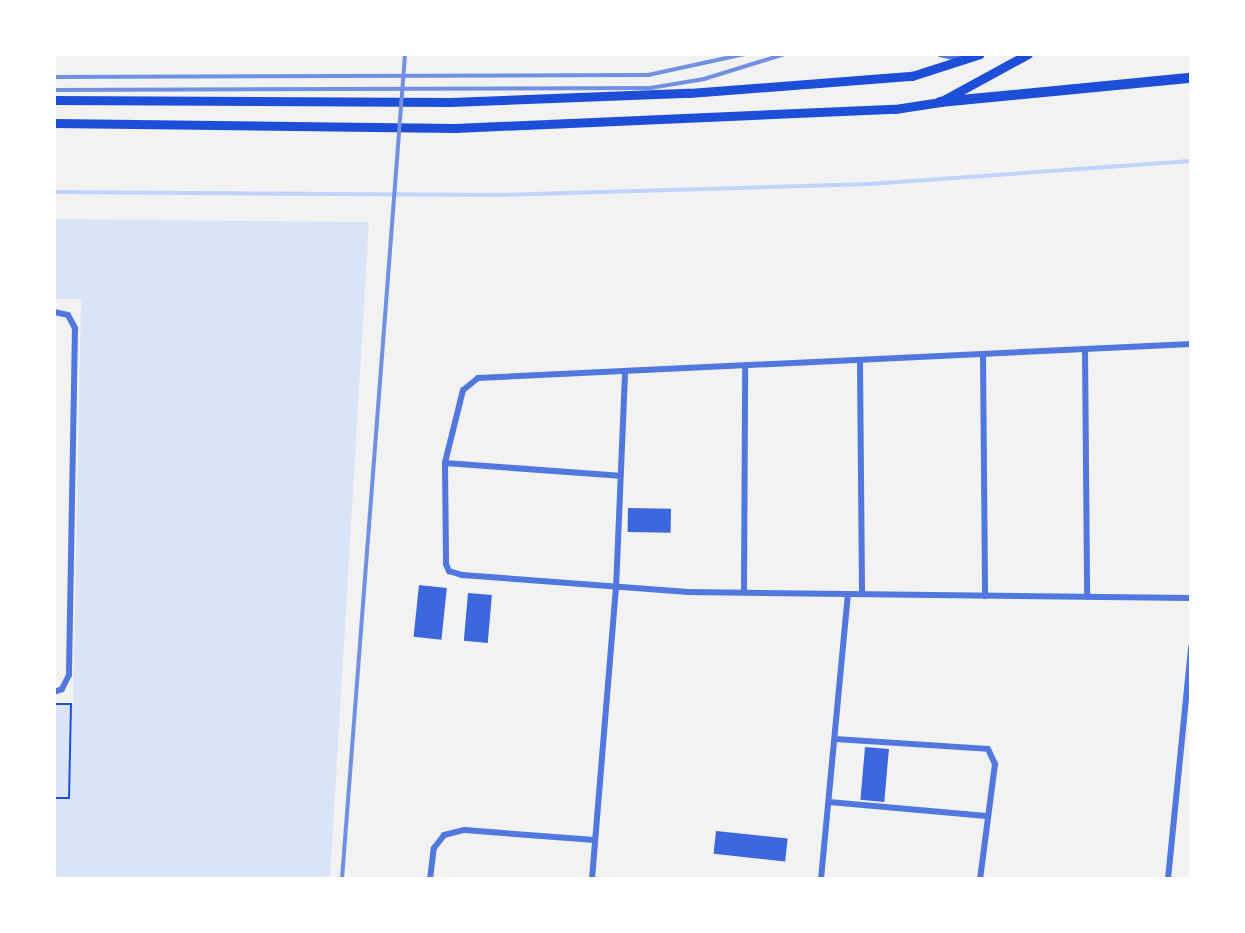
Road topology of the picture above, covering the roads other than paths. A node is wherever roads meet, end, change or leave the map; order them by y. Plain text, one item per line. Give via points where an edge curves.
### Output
1 (940, 54) edge
2 (980, 54) edge
3 (1028, 54) edge
4 (961, 59) junction
5 (1191, 78) edge
6 (54, 100) edge
7 (940, 102) junction
8 (54, 123) edge
9 (54, 312) edge
10 (1191, 344) edge
11 (1085, 350) junction
12 (983, 356) junction
13 (860, 362) junction
14 (745, 368) junction
15 (625, 375) junction
16 (445, 463) junction
17 (620, 476) junction
18 (616, 589) junction
19 (744, 592) junction
20 (848, 594) junction
21 (862, 594) junction
22 (985, 596) junction
23 (1087, 597) junction
24 (1191, 598) edge
25 (1191, 647) edge
26 (54, 692) edge
27 (835, 739) junction
28 (829, 802) junction
29 (986, 816) junction
30 (595, 840) junction
31 (430, 879) edge
32 (592, 879) edge
33 (821, 879) edge
34 (980, 879) edge
35 (1168, 879) edge

1 - 4 street
2 - 4 main road
3 - 7 main road
4 - 6 main road via 912,76 689,93 482,101
5 - 7 main road
7 - 8 main road via 895,109 455,128
9 - 26 street via 68,315 75,328 69,675 62,689
10 - 11 street
11 - 12 street
11 - 23 street
12 - 13 street
12 - 22 street
13 - 14 street
13 - 21 street
14 - 15 street
14 - 19 street
15 - 16 street via 478,378 467,384
15 - 17 street
16 - 17 street
16 - 18 street via 449,571
17 - 18 street
18 - 19 street
18 - 30 street
19 - 20 street
20 - 21 street
20 - 27 street
21 - 22 street
22 - 23 street
23 - 24 street
25 - 35 street
27 - 28 street
27 - 29 street via 988,749 995,764
28 - 29 street
28 - 33 street
29 - 34 street
30 - 31 street via 464,830 444,835 434,848
30 - 32 street

